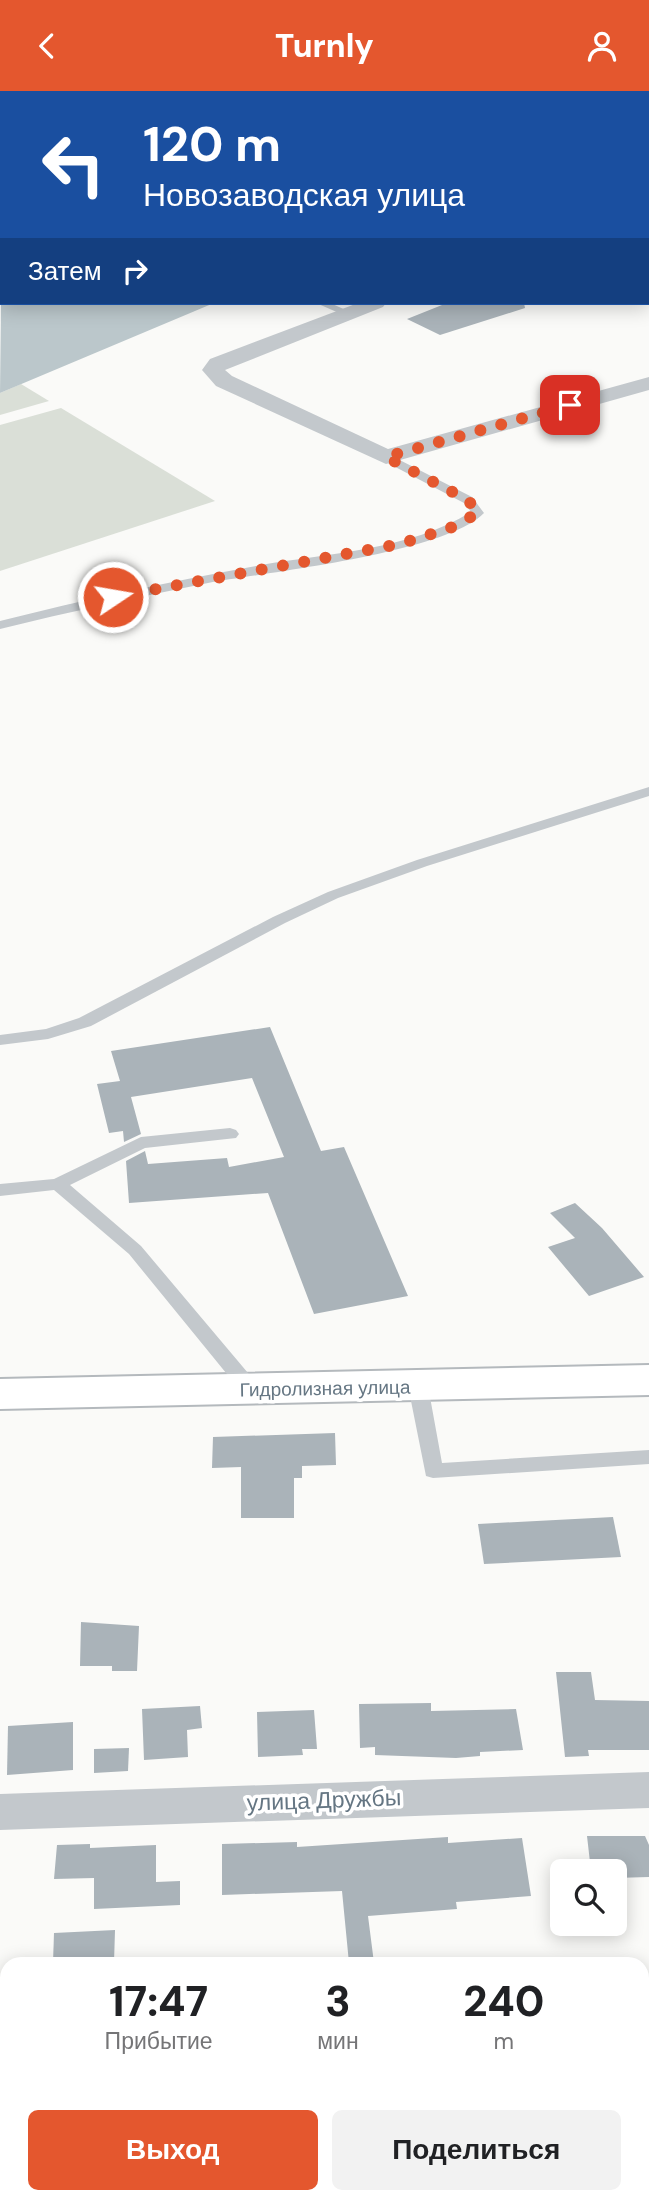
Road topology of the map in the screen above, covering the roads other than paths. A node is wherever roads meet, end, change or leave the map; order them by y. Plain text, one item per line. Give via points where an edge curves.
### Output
1 (326, 305) edge
2 (371, 305) edge
3 (350, 314) junction
4 (649, 383) edge
5 (386, 457) junction
6 (0, 625) edge
7 (649, 791) edge
8 (0, 1039) edge
9 (230, 1134) dead end
10 (58, 1184) junction
11 (0, 1190) edge
12 (649, 1380) edge
13 (418, 1385) junction
14 (251, 1390) junction
15 (0, 1394) edge
16 (649, 1458) edge
17 (649, 1790) edge
18 (0, 1812) edge

1 - 3 lane
2 - 3 street
3 - 5 street via 218,364 213,370 224,381
4 - 5 street
5 - 6 lane via 468,500 478,513 450,528 400,544 137,592
7 - 8 lane via 333,895 85,1022 48,1034
9 - 10 lane via 141,1143
10 - 11 lane
10 - 14 lane via 135,1249
12 - 13 highway, Гидролизная улица
13 - 14 highway, Гидролизная улица
13 - 16 lane via 433,1471
14 - 15 highway, Гидролизная улица
17 - 18 street, улица Дружбы

